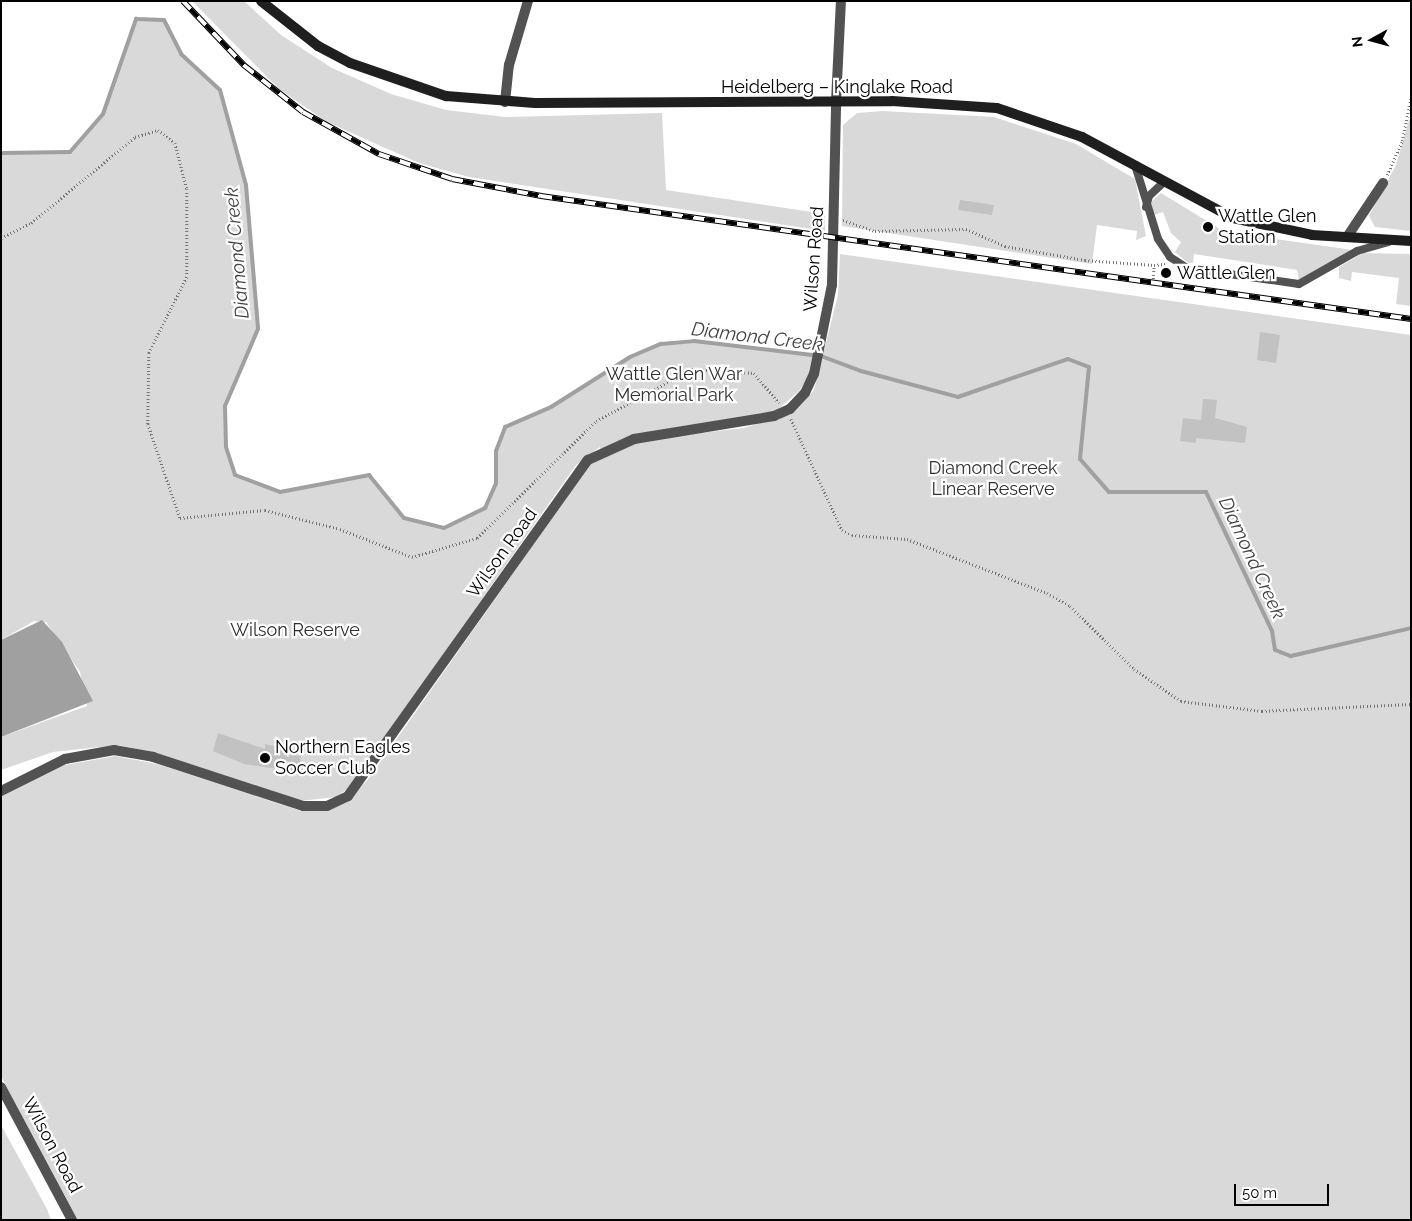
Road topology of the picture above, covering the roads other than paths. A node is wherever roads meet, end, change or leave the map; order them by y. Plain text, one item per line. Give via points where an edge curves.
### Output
1 (261, 1) edge
2 (528, 1) edge
3 (841, 1) edge
4 (505, 102) junction
5 (836, 102) junction
6 (1135, 166) junction
7 (1163, 183) junction
8 (1383, 183) road end
9 (1147, 212) junction
10 (1347, 237) junction
11 (1396, 240) junction
12 (1411, 241) edge
13 (1, 791) edge
14 (1, 1087) edge
15 (72, 1220) edge

1 - 4 main road, Heidelberg – Kinglake Road via 318,46 370,73 446,96
2 - 4 street via 509,65
3 - 5 street, Wilson Road
4 - 5 main road, Heidelberg – Kinglake Road
5 - 6 main road, Heidelberg – Kinglake Road via 952,103 1010,111 1082,136
5 - 13 street, Wilson Road via 834,220 826,318 814,374 805,393 787,411 634,439 588,460 365,777 338,802 303,806 153,757 114,750 65,759
6 - 7 main road, Heidelberg – Kinglake Road
6 - 9 lane
7 - 9 lane via 1148,199
7 - 10 main road, Heidelberg – Kinglake Road via 1247,223
8 - 10 street
9 - 11 lane via 1170,257 1187,268 1296,285 1357,251
10 - 11 main road, Heidelberg – Kinglake Road
11 - 12 main road, Heidelberg – Kinglake Road
14 - 15 street, Wilson Road

